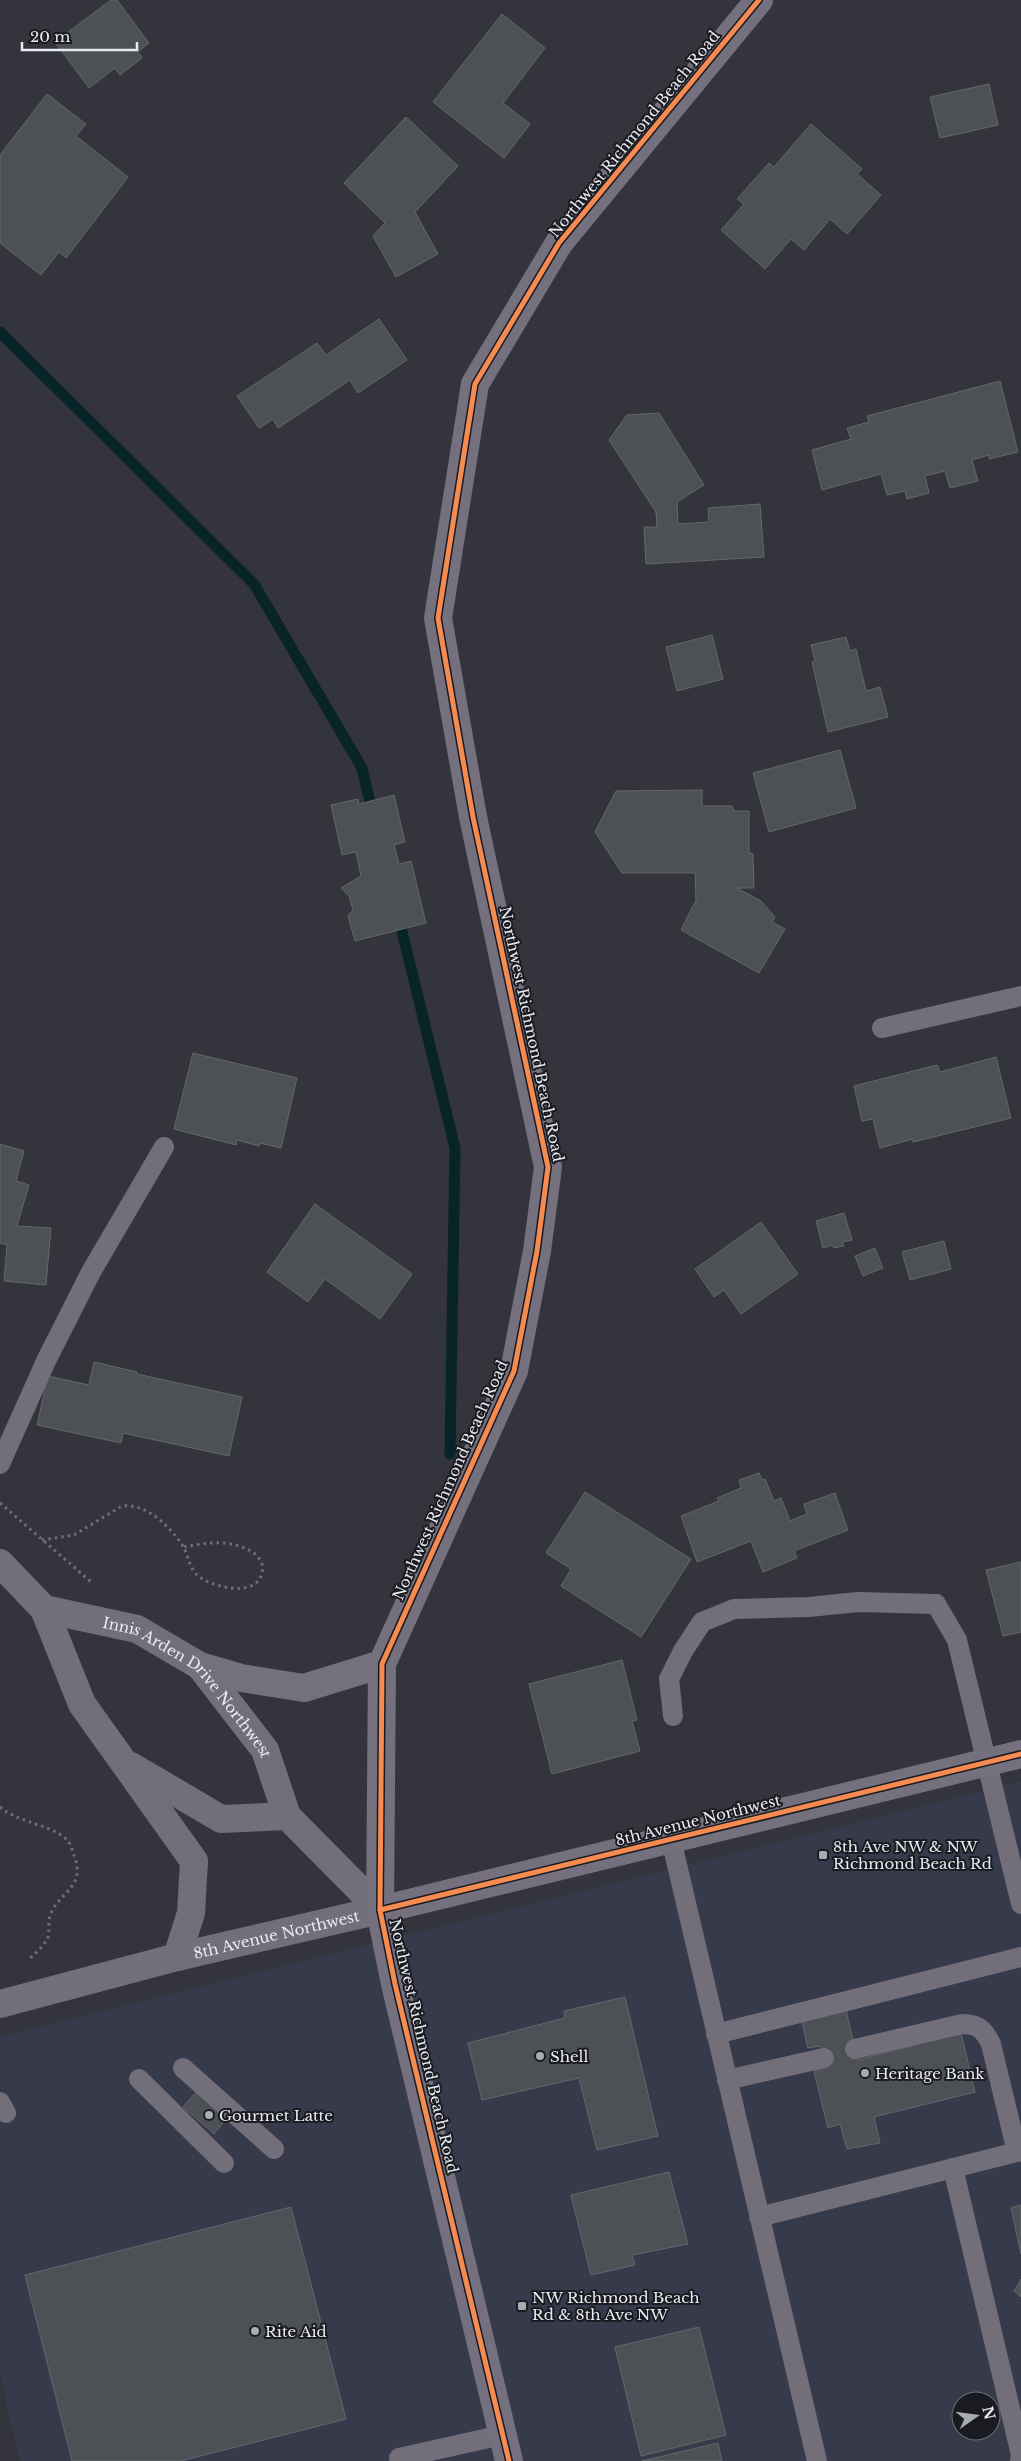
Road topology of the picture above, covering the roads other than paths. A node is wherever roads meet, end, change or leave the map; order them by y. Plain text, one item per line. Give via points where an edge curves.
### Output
1 (759, 0) edge
2 (1021, 996) edge
3 (882, 1028) dead end
4 (164, 1147) dead end
5 (0, 1464) edge
6 (0, 1563) edge
7 (44, 1609) junction
8 (382, 1664) junction
9 (200, 1666) junction
10 (673, 1716) dead end
11 (1021, 1754) edge
12 (122, 1761) junction
13 (988, 1762) junction
14 (287, 1816) junction
15 (671, 1839) junction
16 (1021, 1904) edge
17 (380, 1910) junction
18 (177, 1957) junction
19 (1021, 1957) edge
20 (0, 2004) edge
21 (716, 2034) junction
22 (855, 2049) dead end
23 (824, 2058) dead end
24 (183, 2068) dead end
25 (139, 2079) dead end
26 (727, 2080) junction
27 (274, 2149) dead end
28 (1019, 2151) edge
29 (224, 2163) dead end
30 (953, 2168) junction
31 (759, 2217) junction
32 (502, 2435) junction
33 (400, 2461) edge
34 (509, 2461) edge
35 (817, 2461) edge
36 (1020, 2461) edge

1 - 8 main road, Northwest Richmond Beach Road via 559,243 475,384 438,618 473,817 548,1167 537,1251 514,1372
2 - 3 lane
4 - 5 lane via 91,1272 46,1361
6 - 7 street
7 - 9 street, Innis Arden Drive Northwest via 137,1629
7 - 12 street via 82,1704
8 - 9 main road via 304,1688 241,1678
8 - 17 main road, Northwest Richmond Beach Road
9 - 14 street, Innis Arden Drive Northwest via 265,1750
10 - 13 lane via 669,1679 702,1622 734,1609 858,1602 936,1604 957,1640
11 - 13 main road, 8th Avenue Northwest
12 - 14 street via 221,1819
12 - 18 street via 194,1861 191,1913
13 - 15 main road, 8th Avenue Northwest
13 - 16 lane
14 - 17 street, Innis Arden Drive Northwest
15 - 17 main road, 8th Avenue Northwest
15 - 21 lane
17 - 18 street, 8th Avenue Northwest
17 - 32 main road, Northwest Richmond Beach Road
18 - 20 street, 8th Avenue Northwest
19 - 21 lane
21 - 26 lane
22 - 28 lane via 962,2024 978,2027 984,2031 990,2044
23 - 26 lane
24 - 27 lane
25 - 29 lane
26 - 31 lane
28 - 30 lane
30 - 31 lane
30 - 36 lane
31 - 35 lane
32 - 33 lane via 400,2458
32 - 34 main road, Northwest Richmond Beach Road

